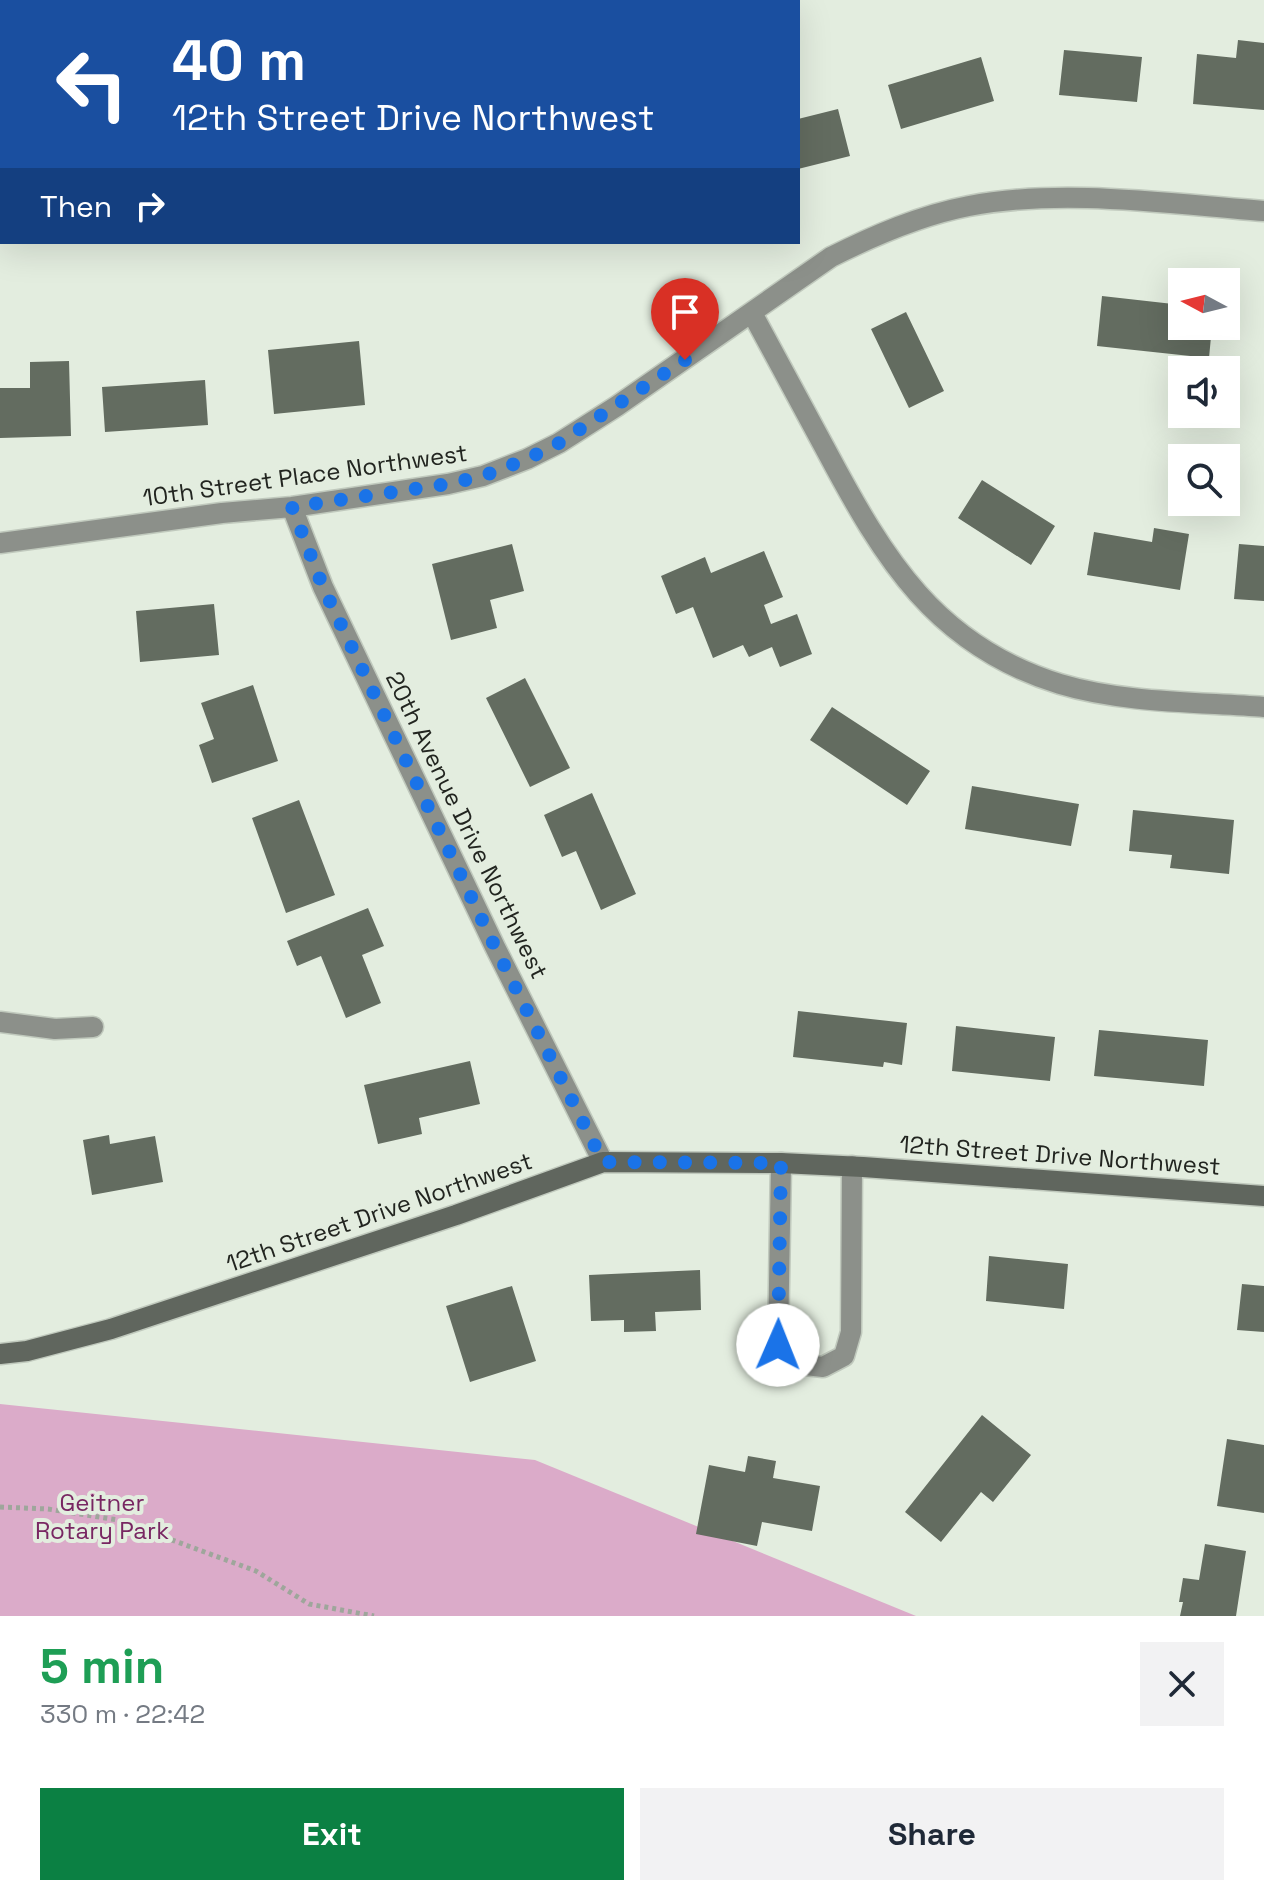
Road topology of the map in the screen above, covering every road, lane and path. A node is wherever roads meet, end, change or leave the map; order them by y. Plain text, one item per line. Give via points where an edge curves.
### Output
1 (1264, 211) edge
2 (752, 313) junction
3 (292, 507) junction
4 (0, 543) edge
5 (1264, 707) edge
6 (0, 1022) edge
7 (93, 1027) dead end
8 (603, 1162) junction
9 (781, 1163) junction
10 (852, 1166) junction
11 (1264, 1196) edge
12 (0, 1354) edge
13 (0, 1507) edge
14 (374, 1616) edge

1 - 2 street, 10th Street Place Northwest via 1079,198 971,206 865,240 831,257
2 - 3 street, 10th Street Place Northwest via 617,406 527,459 448,484
2 - 5 street via 857,508 899,573 948,624 1008,663 1063,685
3 - 4 street, 10th Street Place Northwest
3 - 8 street, 20th Avenue Drive Northwest via 330,601
6 - 7 street via 55,1029
8 - 9 street, 12th Street Drive Northwest
8 - 12 street, 12th Street Drive Northwest via 111,1329
9 - 10 street, 12th Street Drive Northwest
9 - 10 street via 778,1345 797,1364 823,1367 844,1356 851,1332
10 - 11 street, 12th Street Drive Northwest
13 - 14 path via 118,1520 256,1571 309,1604

